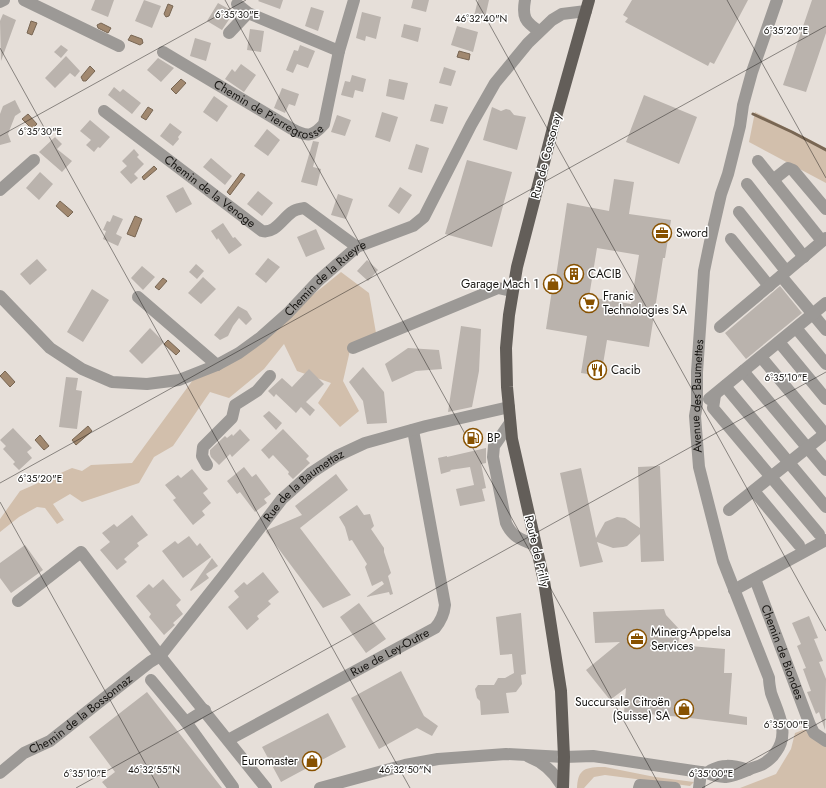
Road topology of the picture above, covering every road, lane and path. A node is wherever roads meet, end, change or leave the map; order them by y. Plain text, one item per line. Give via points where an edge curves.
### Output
1 (4, 0) edge
2 (24, 0) edge
3 (354, 0) edge
4 (525, 0) edge
5 (777, 0) edge
6 (0, 2) edge
7 (237, 4) dead end
8 (588, 6) edge
9 (248, 13) junction
10 (539, 31) junction
11 (229, 33) dead end
12 (119, 46) dead end
13 (339, 51) junction
14 (163, 52) dead end
15 (104, 111) dead end
16 (34, 160) dead end
17 (758, 161) dead end
18 (773, 180) junction
19 (747, 184) dead end
20 (0, 190) edge
21 (826, 209) edge
22 (739, 212) dead end
23 (731, 239) dead end
24 (824, 239) edge
25 (357, 247) junction
26 (804, 256) junction
27 (784, 274) junction
28 (769, 286) junction
29 (512, 291) junction
30 (0, 296) edge
31 (138, 297) dead end
32 (826, 303) edge
33 (813, 314) junction
34 (509, 315) joint
35 (720, 327) dead end
36 (796, 328) junction
37 (826, 330) edge
38 (779, 342) junction
39 (353, 348) dead end
40 (761, 357) junction
41 (826, 364) edge
42 (217, 365) junction
43 (743, 371) junction
44 (270, 376) dead end
45 (725, 386) junction
46 (714, 394) junction
47 (826, 399) edge
48 (697, 404) junction
49 (509, 407) junction
50 (510, 423) junction
51 (413, 430) junction
52 (826, 434) edge
53 (807, 448) junction
54 (789, 463) junction
55 (207, 465) dead end
56 (826, 470) edge
57 (771, 477) junction
58 (754, 491) junction
59 (826, 507) edge
60 (729, 510) dead end
61 (824, 535) edge
62 (535, 545) junction
63 (799, 545) junction
64 (782, 554) dead end
65 (755, 579) junction
66 (734, 590) junction
67 (18, 601) dead end
68 (160, 656) junction
69 (151, 680) dead end
70 (205, 710) junction
71 (186, 722) junction
72 (228, 740) junction
73 (826, 741) edge
74 (522, 754) junction
75 (564, 757) junction
76 (704, 772) junction
77 (0, 773) edge
78 (233, 787) dead end
79 (266, 788) edge
80 (320, 788) edge
81 (563, 788) edge
82 (639, 788) edge
83 (675, 788) edge
84 (699, 788) edge

1 - 6 street
2 - 12 street
3 - 13 street, Chemin de Pierregrosse
4 - 10 street via 526,22
5 - 48 street, Avenue des Baumettes via 752,72 704,271
7 - 9 street
8 - 10 street, Chemin de la Rueyre via 562,14
8 - 29 main road, Rue de Cossonay via 545,157
9 - 11 street
9 - 13 street
10 - 25 street, Chemin de la Rueyre via 495,83 424,217 413,226
13 - 14 street, Chemin de Pierregrosse via 324,124 316,133 308,134 301,134 292,129
15 - 25 street, Chemin de la Venoge via 262,231 271,231 292,211 304,208
16 - 20 street
17 - 18 street
18 - 21 street via 788,168 793,170
18 - 24 street
19 - 26 street
22 - 27 street
23 - 28 street
24 - 26 street
25 - 42 street, Chemin de la Rueyre via 261,337
26 - 27 street
27 - 28 street
27 - 33 street
28 - 35 street
29 - 34 main road, Rue de Cossonay
29 - 39 street via 498,288
30 - 42 street, Chemin de la Rueyre via 50,348 82,370 112,382 147,384 179,380
31 - 42 street
32 - 33 street
33 - 36 street
33 - 37 street
34 - 49 main road, Route de Prilly via 506,348
36 - 38 street
36 - 41 street
38 - 40 street
38 - 47 street
40 - 43 street
40 - 52 street
43 - 45 street
43 - 53 street
44 - 55 street via 257,391 234,405 232,418 203,447 202,456
45 - 46 street
45 - 54 street
46 - 48 street
46 - 57 street via 713,408
48 - 66 street, Avenue des Baumettes via 695,416 699,467 723,561
49 - 50 main road, Route de Prilly
49 - 51 street, Rue de la Baumettaz
50 - 62 main road, Route de Prilly
50 - 62 street via 494,446 493,457 505,516 509,530 516,538
51 - 68 street, Rue de la Baumettaz via 365,443 311,473 282,499
51 - 72 street, Rue de Ley-Outre via 445,605 440,622 435,628
52 - 53 street
53 - 54 street
53 - 56 street
54 - 57 street
54 - 59 street
57 - 58 street
57 - 61 street
58 - 60 street
58 - 63 street
61 - 63 street
61 - 65 street
62 - 75 main road, Route de Prilly via 544,580 561,691
63 - 64 street
65 - 66 street
65 - 73 street, Chemin de Biondes via 810,725 814,733
66 - 76 street, Avenue des Baumettes via 769,678 783,734 779,748 772,758 763,764 724,778
67 - 68 street via 81,552
68 - 70 street
68 - 77 street, Chemin de la Bossonnaz via 50,740 24,753
69 - 71 street
70 - 71 street
70 - 72 street
71 - 78 street
72 - 79 street
74 - 75 street, Avenue des Baumettes
74 - 80 street, Avenue des Baumettes via 438,758 405,764
74 - 81 street via 538,760 552,770
75 - 76 street, Avenue des Baumettes via 593,756
75 - 81 main road, Route de Prilly
76 - 84 street
82 - 83 street via 640,785

